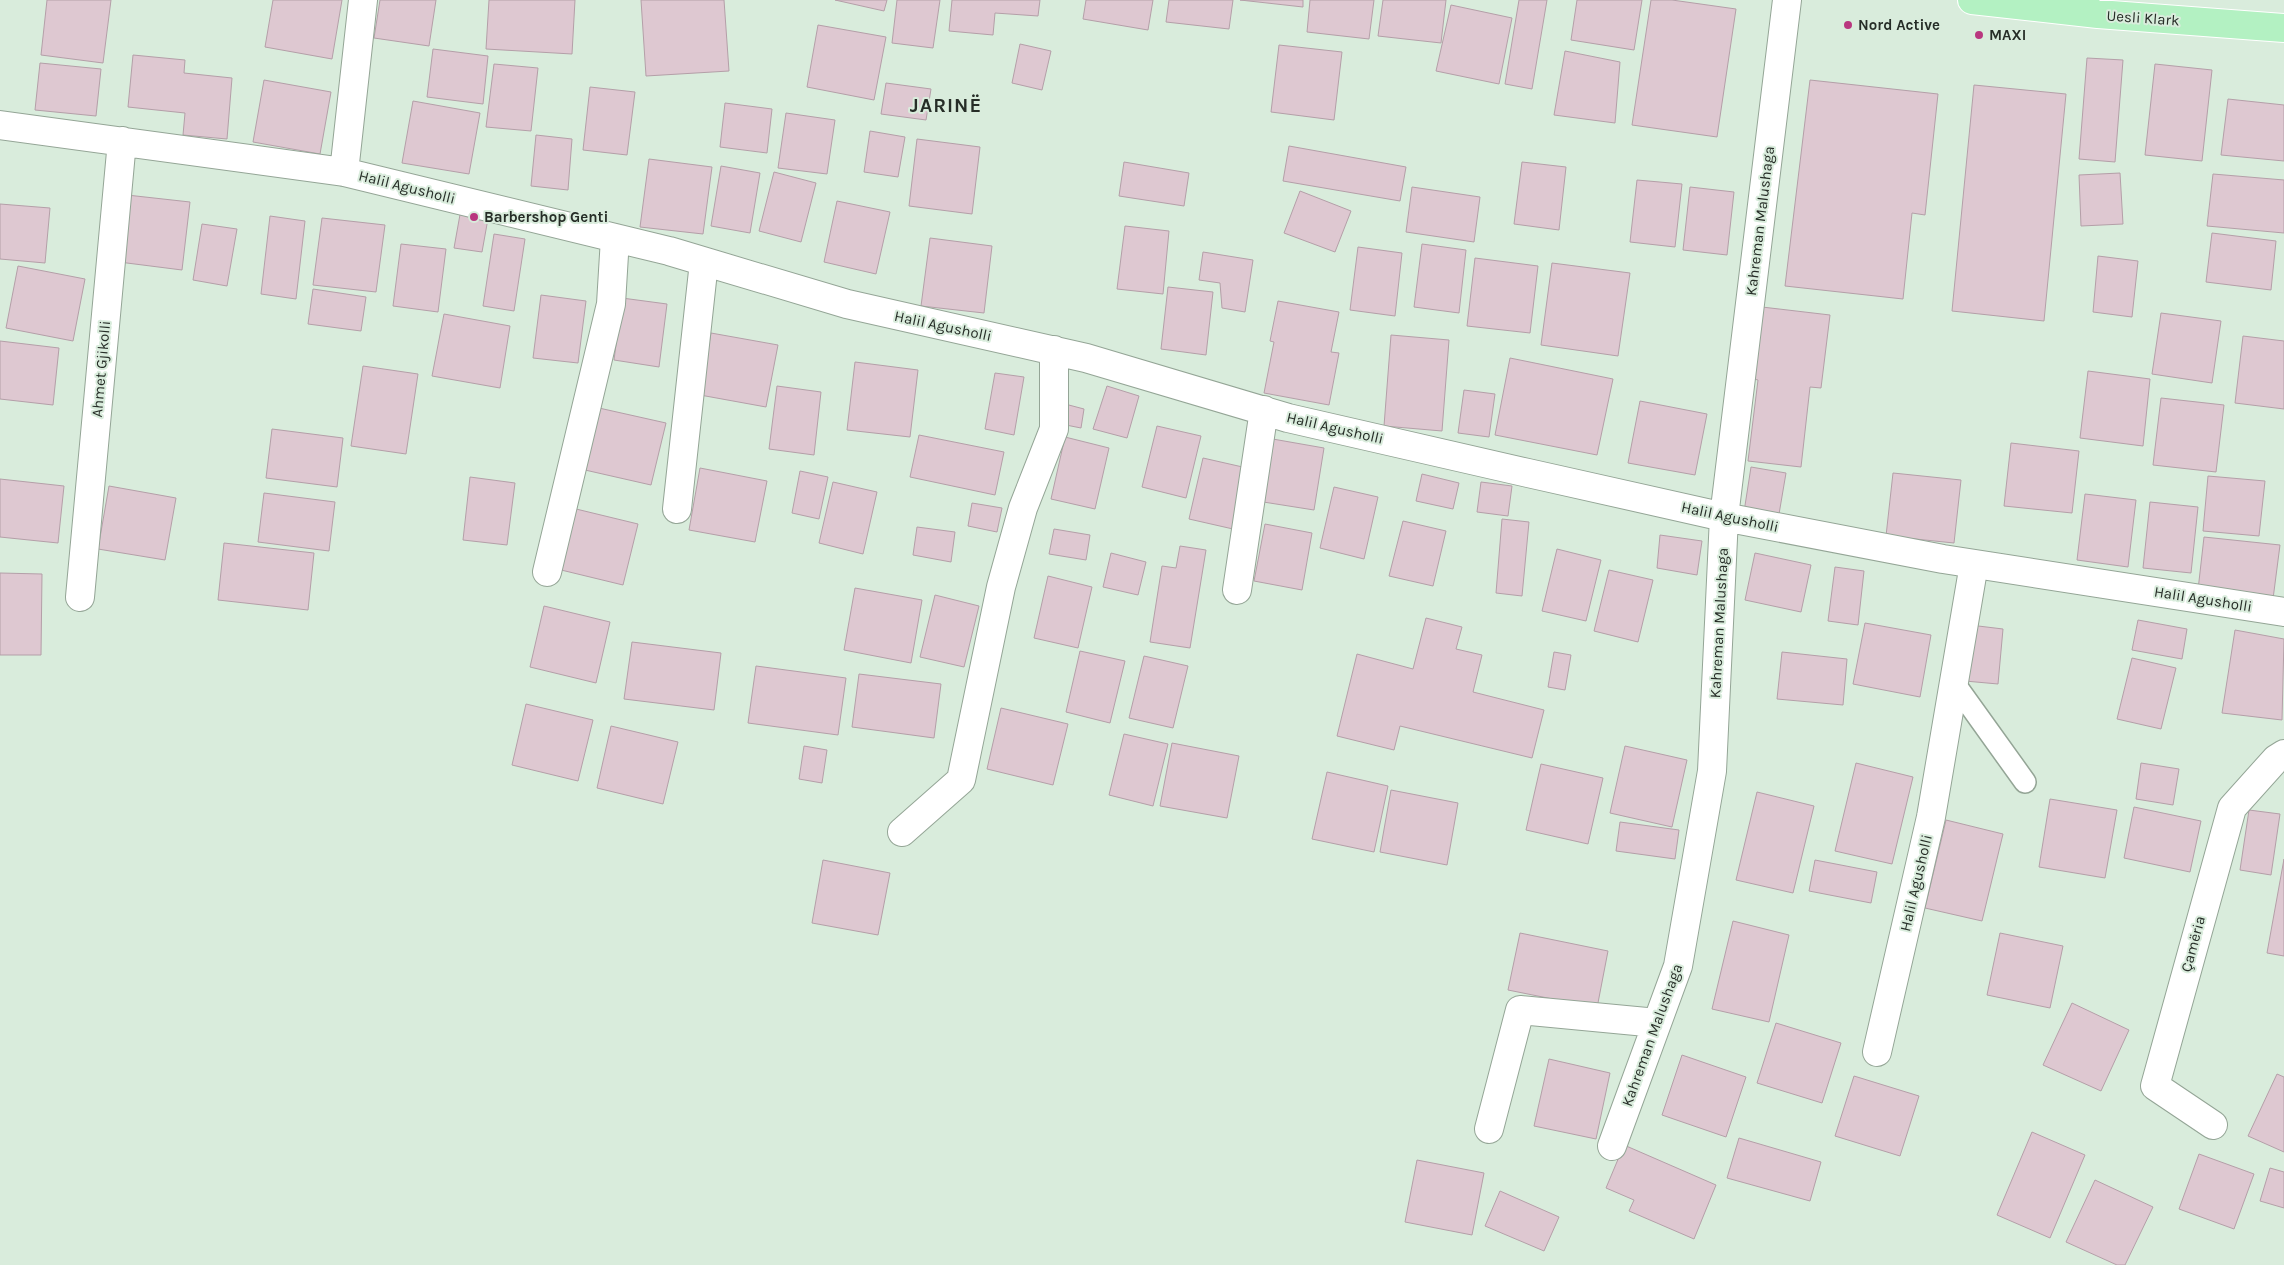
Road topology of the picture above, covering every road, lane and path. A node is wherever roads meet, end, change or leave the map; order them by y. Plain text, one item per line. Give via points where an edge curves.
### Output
1 (363, 0) edge
2 (1787, 0) edge
3 (1972, 0) edge
4 (2284, 28) edge
5 (0, 125) edge
6 (122, 141) junction
7 (344, 172) junction
8 (615, 238) junction
9 (704, 262) junction
10 (1054, 350) junction
11 (1264, 410) junction
12 (677, 510) dead end
13 (1724, 517) junction
14 (1974, 564) junction
15 (548, 572) dead end
16 (1237, 590) dead end
17 (80, 597) dead end
18 (2284, 612) edge
19 (1954, 683) junction
20 (2284, 754) edge
21 (2025, 782) dead end
22 (902, 832) dead end
23 (1657, 1024) junction
24 (1877, 1052) dead end
25 (2213, 1124) dead end
26 (1489, 1129) dead end
27 (1612, 1146) dead end

1 - 7 street
2 - 13 street, Kahreman Malushaga
3 - 4 main road, Uesli Klark via 2098,14
5 - 6 street
6 - 7 street
6 - 17 street, Ahmet Gjikolli
7 - 8 street, Halil Agusholli
8 - 9 street, Halil Agusholli
8 - 15 street via 611,304
9 - 10 street, Halil Agusholli via 848,304
9 - 12 street
10 - 11 street, Halil Agusholli
10 - 22 street via 1054,429 1023,508 1001,588 961,780
11 - 13 street, Halil Agusholli
11 - 16 street
13 - 14 street, Halil Agusholli
13 - 23 street, Kahreman Malushaga via 1712,771 1678,966
14 - 18 street, Halil Agusholli
14 - 19 street, Halil Agusholli
19 - 21 lane
19 - 24 street, Halil Agusholli via 1931,817
20 - 25 street, Çamëria via 2232,808 2155,1086
23 - 26 street via 1520,1010
23 - 27 street, Kahreman Malushaga

